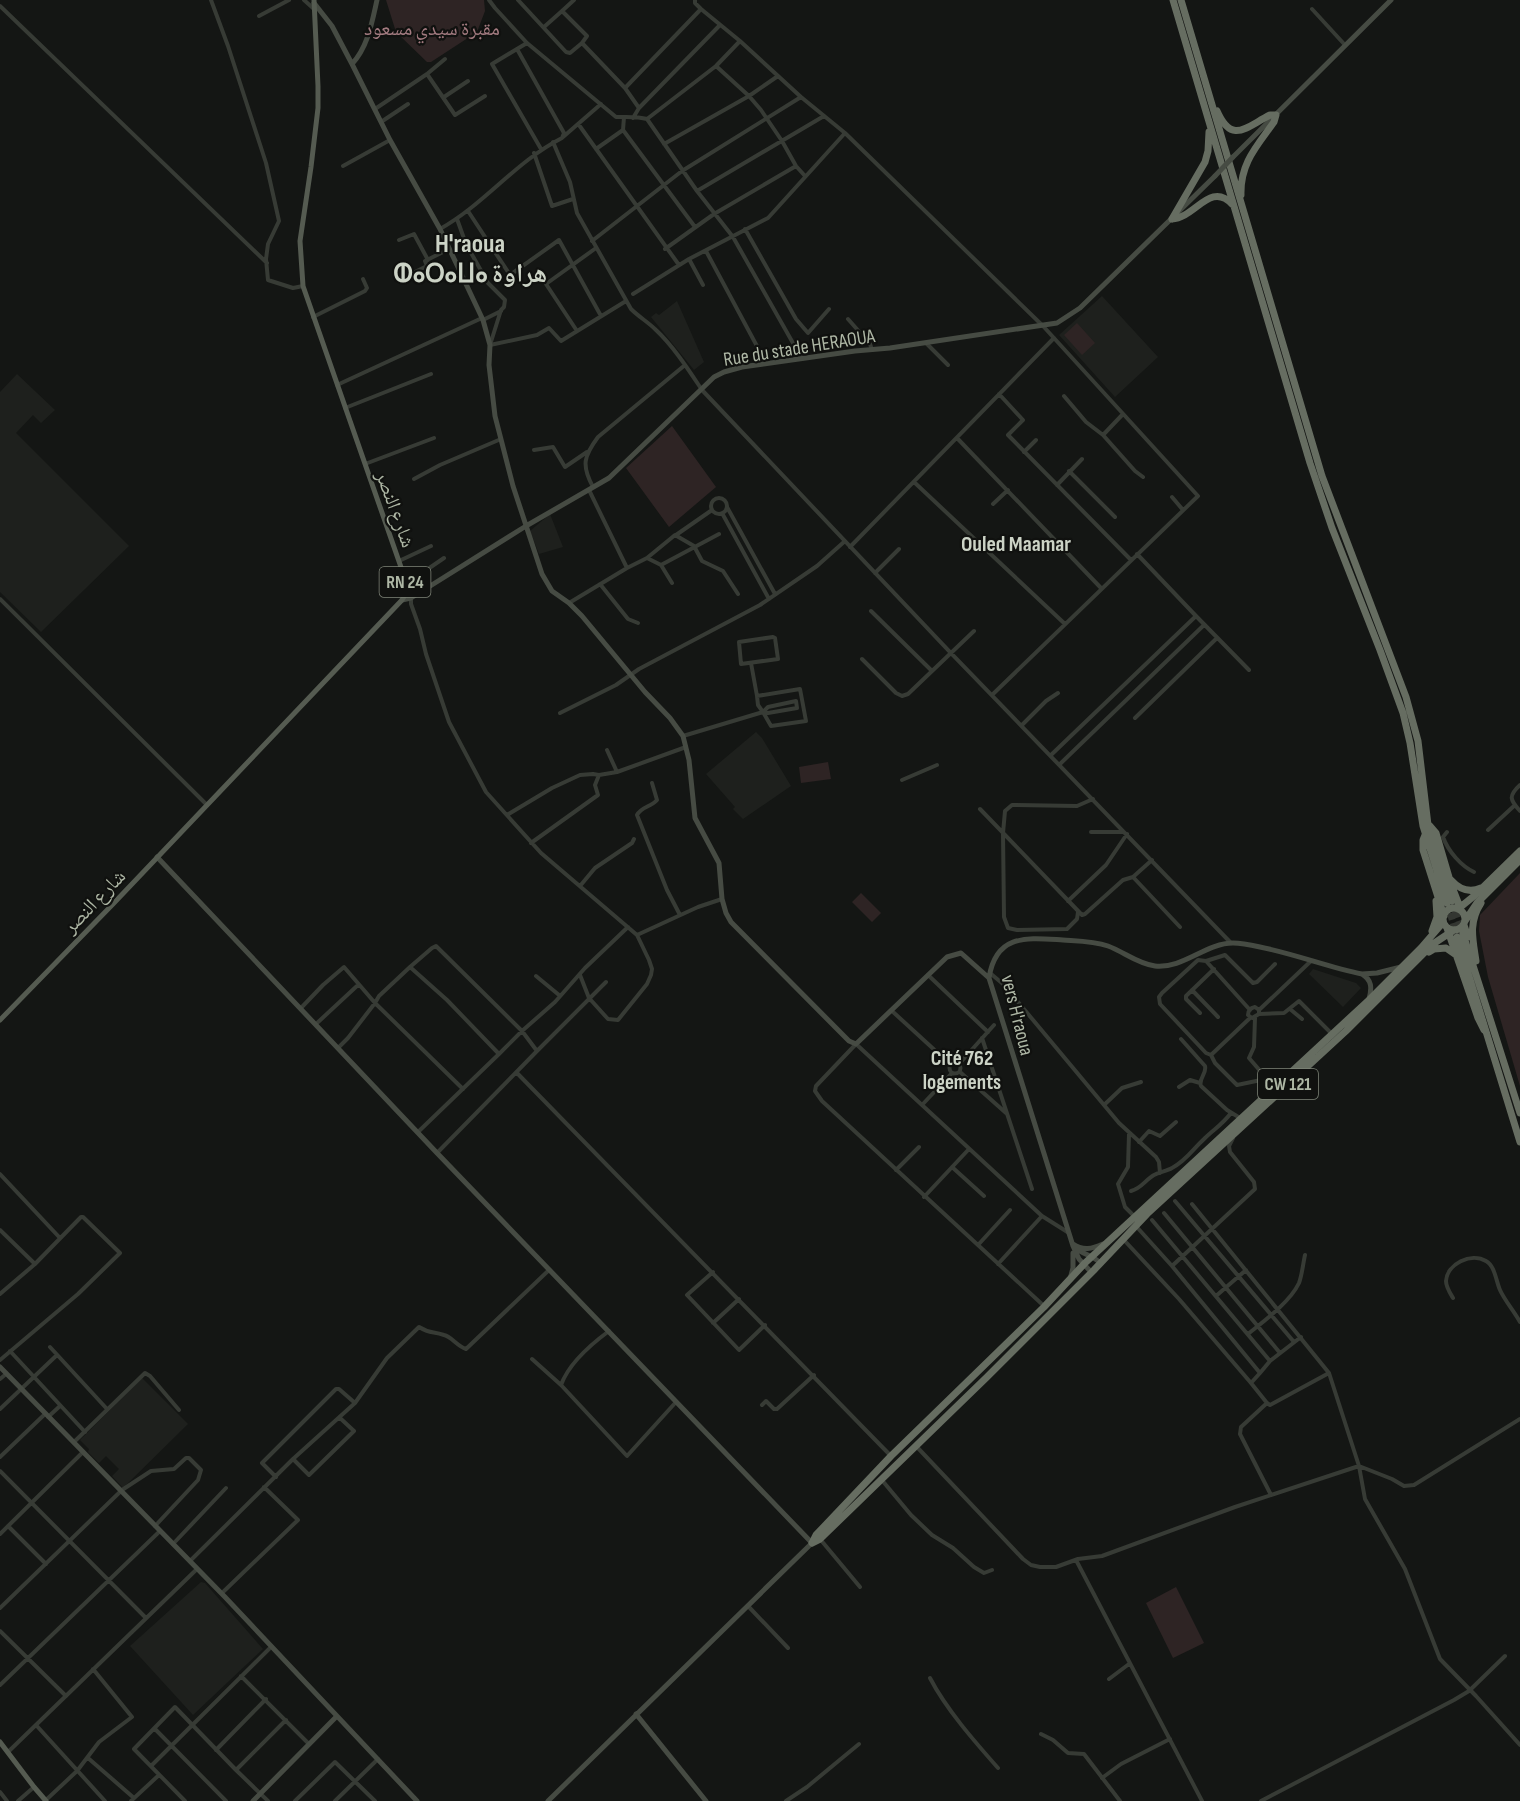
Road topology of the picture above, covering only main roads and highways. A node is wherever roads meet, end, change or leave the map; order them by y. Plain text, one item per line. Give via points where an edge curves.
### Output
1 (1173, 0) edge
2 (1181, 0) edge
3 (314, 4) edge
4 (1207, 90) junction
5 (1210, 123) junction
6 (1238, 206) junction
7 (1428, 825) junction
8 (1425, 835) junction
9 (1520, 851) edge
10 (1520, 860) edge
11 (1449, 877) junction
12 (1488, 887) junction
13 (1436, 890) junction
14 (1459, 909) junction
15 (1444, 917) junction
16 (1465, 923) junction
17 (1454, 932) junction
18 (1429, 939) junction
19 (1422, 956) junction
20 (1458, 957) junction
21 (1476, 961) junction
22 (1, 1016) edge
23 (1490, 1017) junction
24 (1488, 1034) junction
25 (1520, 1113) edge
26 (1520, 1142) edge
27 (0, 1742) edge
28 (46, 1801) edge

1 - 5 highway
2 - 4 highway
3 - 22 main road, شارع النصر / RN 24 via 318,108 300,241 303,286 399,561 406,593
4 - 6 highway
4 - 6 highway via 1225,127 1231,130 1276,115 1243,171
5 - 6 highway
5 - 6 highway via 1204,162 1172,219 1183,217 1214,196
6 - 7 highway via 1322,476 1412,718
6 - 8 highway via 1323,502 1403,713
7 - 8 highway via 1449,902
7 - 11 highway via 1444,849
8 - 13 highway via 1423,850
9 - 12 highway
10 - 12 highway
11 - 12 highway via 1459,888
11 - 14 highway
12 - 14 highway
12 - 16 highway
12 - 21 highway via 1472,926
13 - 15 highway
13 - 18 highway via 1437,916
14 - 15 highway via 1450,909
14 - 16 highway via 1465,915
15 - 17 highway
15 - 18 highway
16 - 17 highway
16 - 21 highway
17 - 19 highway, CW 121
17 - 20 highway
17 - 23 highway
17 - 24 highway
18 - 19 highway, CW 121 via 1369,1000 1083,1265 891,1456 812,1543 987,1377 1135,1225
19 - 20 highway via 1442,947
20 - 24 highway via 1478,1018
21 - 23 highway via 1491,1008
23 - 25 highway
24 - 26 highway
27 - 28 main road

